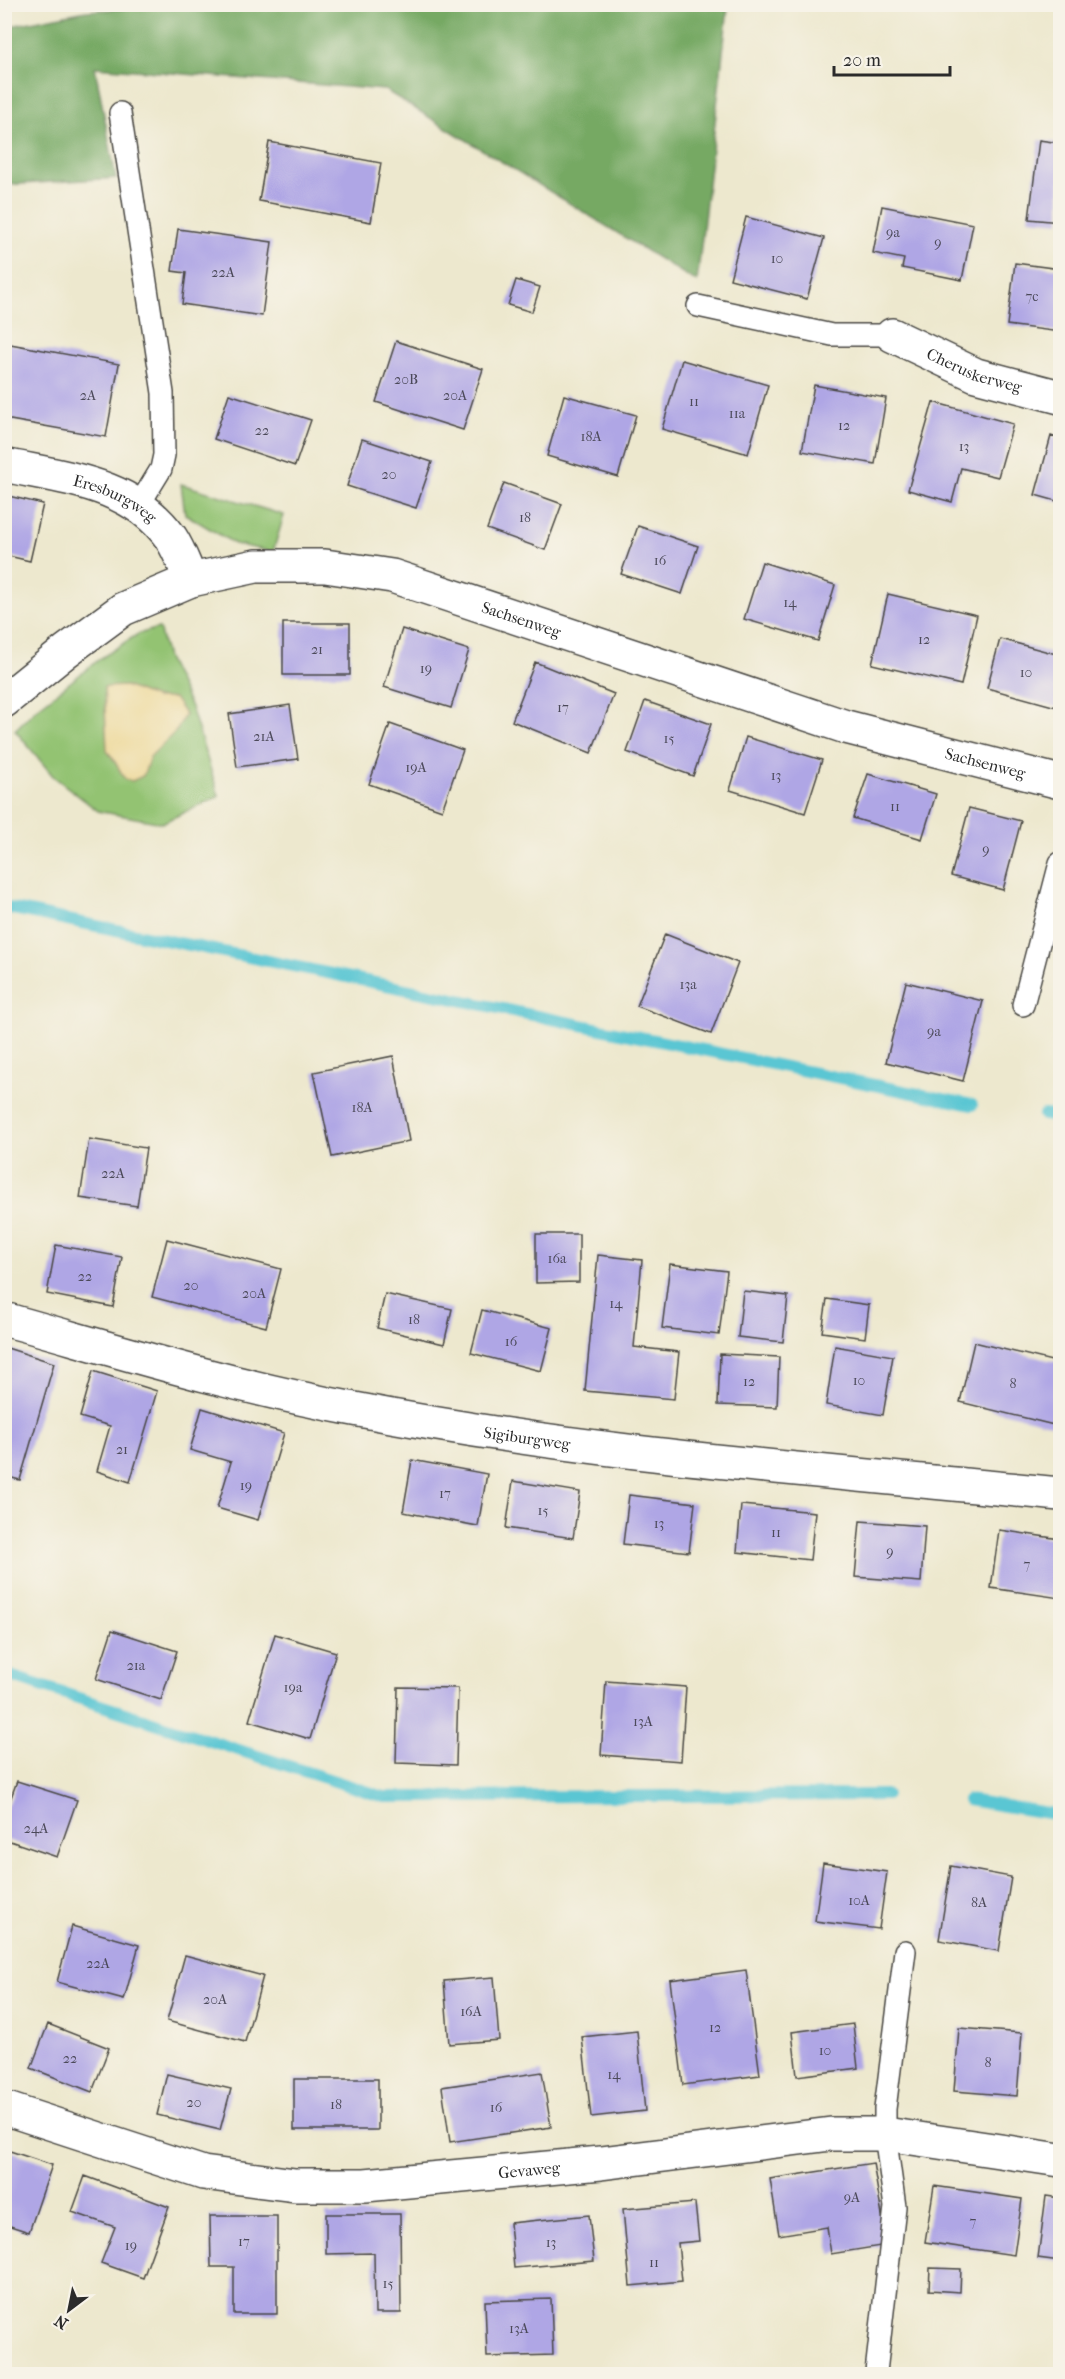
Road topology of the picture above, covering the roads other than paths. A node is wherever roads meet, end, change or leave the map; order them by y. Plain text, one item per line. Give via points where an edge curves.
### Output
1 (120, 113) dead end
2 (698, 306) dead end
3 (892, 335) joint
4 (1060, 397) edge
5 (4, 465) edge
6 (139, 505) junction
7 (191, 580) junction
8 (4, 701) edge
9 (1060, 782) edge
10 (1060, 863) edge
11 (1023, 1005) dead end
12 (4, 1319) edge
13 (1060, 1494) edge
14 (905, 1951) dead end
15 (4, 2108) edge
16 (885, 2134) junction
17 (1060, 2160) edge
18 (876, 2372) dead end

1 - 6 lane via 163,393 161,469
2 - 3 lane via 832,335
3 - 4 street, Cheruskerweg via 976,375
5 - 6 street, Eresburgweg via 92,484
6 - 7 street, Eresburgweg via 171,538
7 - 8 street, Sachsenweg via 123,609
7 - 9 street, Sachsenweg via 256,566 325,566 392,576 846,727
10 - 11 lane
12 - 13 street, Sigiburgweg via 190,1372 360,1410 550,1441
14 - 16 lane
15 - 16 street, Gevaweg via 203,2174 295,2185 366,2185 601,2163 831,2134
16 - 17 street, Gevaweg
16 - 18 lane via 895,2207

